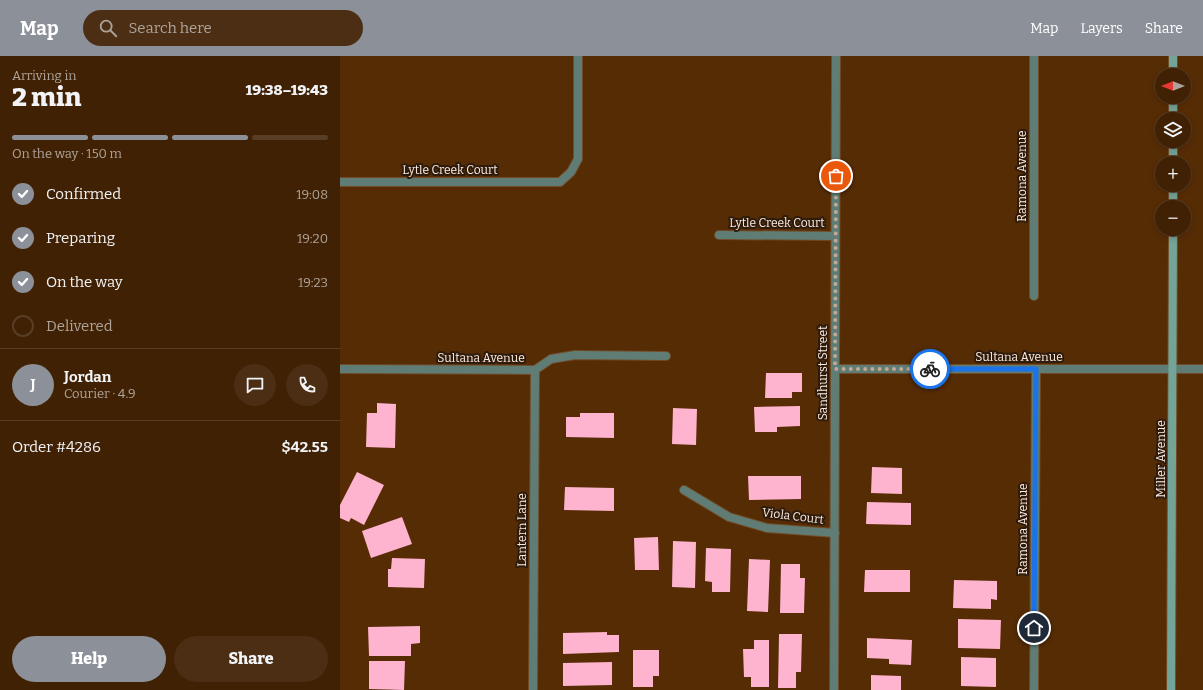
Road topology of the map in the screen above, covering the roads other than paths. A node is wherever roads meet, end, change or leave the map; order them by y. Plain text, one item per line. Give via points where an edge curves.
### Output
1 (578, 56) edge
2 (836, 56) edge
3 (1034, 56) edge
4 (1173, 56) edge
5 (1173, 68) edge
6 (340, 182) edge
7 (719, 235) dead end
8 (835, 236) junction
9 (1173, 236) edge
10 (1034, 296) dead end
11 (666, 356) dead end
12 (340, 369) edge
13 (835, 369) junction
14 (1036, 369) junction
15 (1173, 369) junction
16 (1203, 369) edge
17 (535, 370) junction
18 (684, 490) dead end
19 (835, 533) junction
20 (533, 690) edge
21 (834, 690) edge
22 (1034, 690) edge
23 (1171, 690) edge

1 - 6 street, Lytle Creek Court via 578,159 571,172 560,182
2 - 8 street, Sandhurst Street
3 - 10 street, Ramona Avenue
4 - 5 street
7 - 8 street, Lytle Creek Court
8 - 13 street, Sandhurst Street
9 - 15 street, Miller Avenue
11 - 17 street, Sultana Avenue via 575,355 551,359
12 - 17 street, Sultana Avenue
13 - 14 street, Sultana Avenue
13 - 19 street, Sandhurst Street
14 - 15 street, Sultana Avenue
14 - 22 street, Ramona Avenue
15 - 16 street, Sultana Avenue
15 - 23 street, Miller Avenue
17 - 20 street, Lantern Lane
18 - 19 street, Viola Court via 729,517 759,526
19 - 21 street, Sandhurst Street

